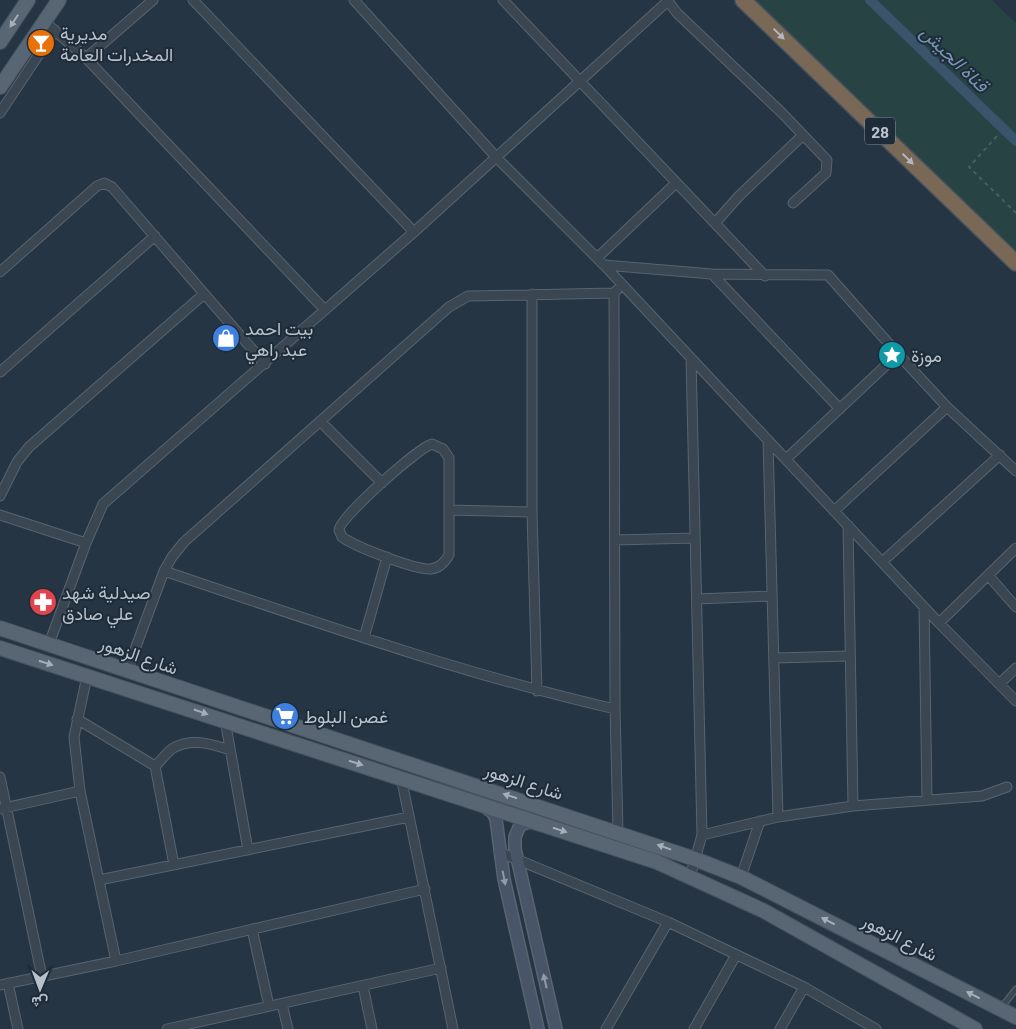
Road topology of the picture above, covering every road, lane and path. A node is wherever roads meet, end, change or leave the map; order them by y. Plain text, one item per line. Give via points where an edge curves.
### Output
1 (28, 0) edge
2 (59, 0) edge
3 (153, 0) edge
4 (193, 0) edge
5 (354, 0) edge
6 (504, 0) edge
7 (668, 0) edge
8 (744, 0) edge
9 (50, 26) junction
10 (0, 42) edge
11 (86, 58) junction
12 (580, 82) junction
13 (0, 88) edge
14 (0, 113) edge
15 (804, 135) junction
16 (997, 136) dead end
17 (498, 158) junction
18 (676, 183) junction
19 (793, 203) dead end
20 (1016, 212) edge
21 (715, 222) junction
22 (414, 232) junction
23 (155, 236) junction
24 (597, 258) junction
25 (1016, 263) edge
26 (604, 265) junction
27 (0, 272) edge
28 (712, 274) junction
29 (765, 276) junction
30 (622, 285) junction
31 (614, 293) junction
32 (204, 294) junction
33 (532, 294) junction
34 (325, 310) junction
35 (898, 354) junction
36 (691, 358) junction
37 (265, 364) junction
38 (0, 372) edge
39 (947, 407) junction
40 (840, 409) junction
41 (320, 421) junction
42 (768, 441) junction
43 (1000, 455) junction
44 (786, 459) junction
45 (1016, 471) edge
46 (382, 483) junction
47 (0, 496) edge
48 (449, 510) junction
49 (834, 511) junction
50 (532, 512) junction
51 (0, 515) edge
52 (848, 525) junction
53 (694, 538) junction
54 (615, 540) junction
55 (86, 543) junction
56 (1016, 548) edge
57 (388, 557) junction
58 (882, 562) junction
59 (164, 572) junction
60 (988, 575) junction
61 (772, 596) junction
62 (697, 599) junction
63 (924, 607) junction
64 (1016, 607) edge
65 (939, 623) junction
66 (0, 628) edge
67 (364, 638) junction
68 (49, 644) junction
69 (0, 648) edge
70 (850, 656) junction
71 (775, 658) junction
72 (1016, 668) edge
73 (127, 671) junction
74 (87, 676) junction
75 (999, 684) junction
76 (537, 691) junction
77 (1016, 701) edge
78 (615, 709) junction
79 (77, 719) junction
80 (225, 720) junction
81 (230, 750) junction
82 (155, 766) junction
83 (401, 777) junction
84 (0, 778) edge
85 (1007, 787) dead end
86 (80, 791) junction
87 (927, 799) junction
88 (478, 804) junction
89 (853, 806) junction
90 (3, 808) edge
91 (409, 817) junction
92 (778, 817) junction
93 (760, 821) junction
94 (540, 824) junction
95 (618, 831) junction
96 (702, 834) junction
97 (248, 850) junction
98 (499, 852) junction
99 (696, 859) junction
100 (518, 860) junction
101 (174, 865) junction
102 (690, 877) junction
103 (741, 877) junction
104 (99, 880) junction
105 (425, 889) junction
106 (668, 922) junction
107 (252, 929) junction
108 (736, 955) junction
109 (116, 961) junction
110 (441, 968) junction
111 (42, 977) junction
112 (4, 984) edge
113 (363, 986) junction
114 (804, 987) junction
115 (1016, 988) edge
116 (282, 1004) junction
117 (269, 1006) junction
118 (1000, 1009) junction
119 (1016, 1017) edge
120 (210, 1024) edge
121 (18, 1029) edge
122 (167, 1029) edge
123 (288, 1029) edge
124 (372, 1029) edge
125 (453, 1029) edge
126 (538, 1029) edge
127 (556, 1029) edge
128 (606, 1029) edge
129 (694, 1029) edge
130 (780, 1029) edge
131 (876, 1029) edge
132 (974, 1029) edge

1 -> 10 main road
2 - 9 main road
3 - 11 street
4 - 22 street
5 - 17 street
6 - 12 street
7 - 12 street
7 - 15 street via 676,13
8 -> 25 highway, 28
9 - 11 street
9 - 13 main road
9 - 14 street
11 - 34 street
12 - 17 street
12 - 18 street
15 - 19 street via 828,160 828,166 826,173
15 - 21 street
16 - 20 path via 969,168
17 - 22 street
17 - 24 street
18 - 21 street
18 - 24 street
21 - 29 street
22 - 34 street
23 - 27 street via 112,187 104,184 97,186
23 - 32 street
23 - 38 street
24 - 26 street
26 - 28 street
26 - 30 street
28 - 29 street
28 - 40 street
29 - 35 street via 828,275
30 - 31 street
30 - 36 street
31 - 33 street
31 - 54 street
32 - 37 street
32 - 47 street via 29,448 17,462
33 - 41 street via 468,296 449,307
33 - 50 street
34 - 37 street
35 - 39 street
35 - 40 street
36 - 42 street
36 - 53 street
37 - 55 street via 103,504
39 - 43 street
39 - 49 street
40 - 44 street
41 - 46 street
41 - 59 street via 184,542
42 - 44 street
42 - 61 street
43 - 45 street
43 - 58 street
44 - 49 street
46 - 48 street via 426,446 438,445 449,458
46 - 57 street via 344,520 339,530 345,540
48 - 50 street
48 - 57 street via 449,555 445,562 432,569
49 - 52 street
50 - 76 street
51 - 55 street
52 - 58 street
52 - 70 street
53 - 54 street
53 - 62 street
54 - 78 street
55 - 68 street
56 - 60 street
57 - 67 street
58 - 63 street
59 - 67 street
59 - 73 street
60 - 64 street
60 - 65 street
61 - 62 street
61 - 71 street
62 - 96 street
63 - 65 street
63 - 87 street
65 - 75 street
66 - 68 main road, شارع الزهور
67 - 76 street
68 - 73 main road, شارع الزهور
69 -> 74 main road, شارع الزهور
70 - 71 street
70 - 89 street
71 - 92 street
72 - 75 street
95 -> 73 main road, شارع الزهور
74 - 79 street
74 -> 80 main road, شارع الزهور
75 - 77 street
76 - 78 street
78 - 95 street
79 - 82 street
79 - 86 street via 74,737
80 - 81 street
80 -> 83 main road, شارع الزهور
81 - 82 street via 210,743 193,742 174,747
81 - 97 street
82 - 101 street
83 - 88 main road, شارع الزهور
83 - 91 street
84 - 90 street
85 - 87 street via 982,796
86 - 90 street
86 - 104 street
87 - 89 street
88 - 94 main road, شارع الزهور
88 - 98 street via 493,813
89 - 92 street
90 - 111 street
91 - 97 street
91 - 105 street
92 - 93 street
93 - 96 street
93 - 103 street
94 - 100 street via 529,822 520,825 515,837
94 -> 102 main road, شارع الزهور via 657,862
99 -> 95 main road, شارع الزهور
96 - 99 street
97 - 101 street
98 - 100 street
98 -> 126 street
99 - 102 street
99 - 103 main road, شارع الزهور
100 - 106 street
127 -> 100 street
101 - 104 street
102 - 132 main road, شارع الزهور via 764,911
118 -> 103 main road, شارع الزهور
104 - 109 street
105 - 107 street
105 - 110 street
106 - 108 street
106 - 128 street
107 - 109 street
107 - 117 street
108 - 114 street
108 - 129 street
109 - 111 street
110 - 113 street
110 - 125 street
111 - 112 street
112 - 121 street
113 - 116 street
113 - 124 street
114 - 130 street
114 - 131 street
115 - 118 lane
116 - 117 street
116 - 123 street
117 - 120 street
118 - 119 main road, شارع الزهور
120 - 122 street

